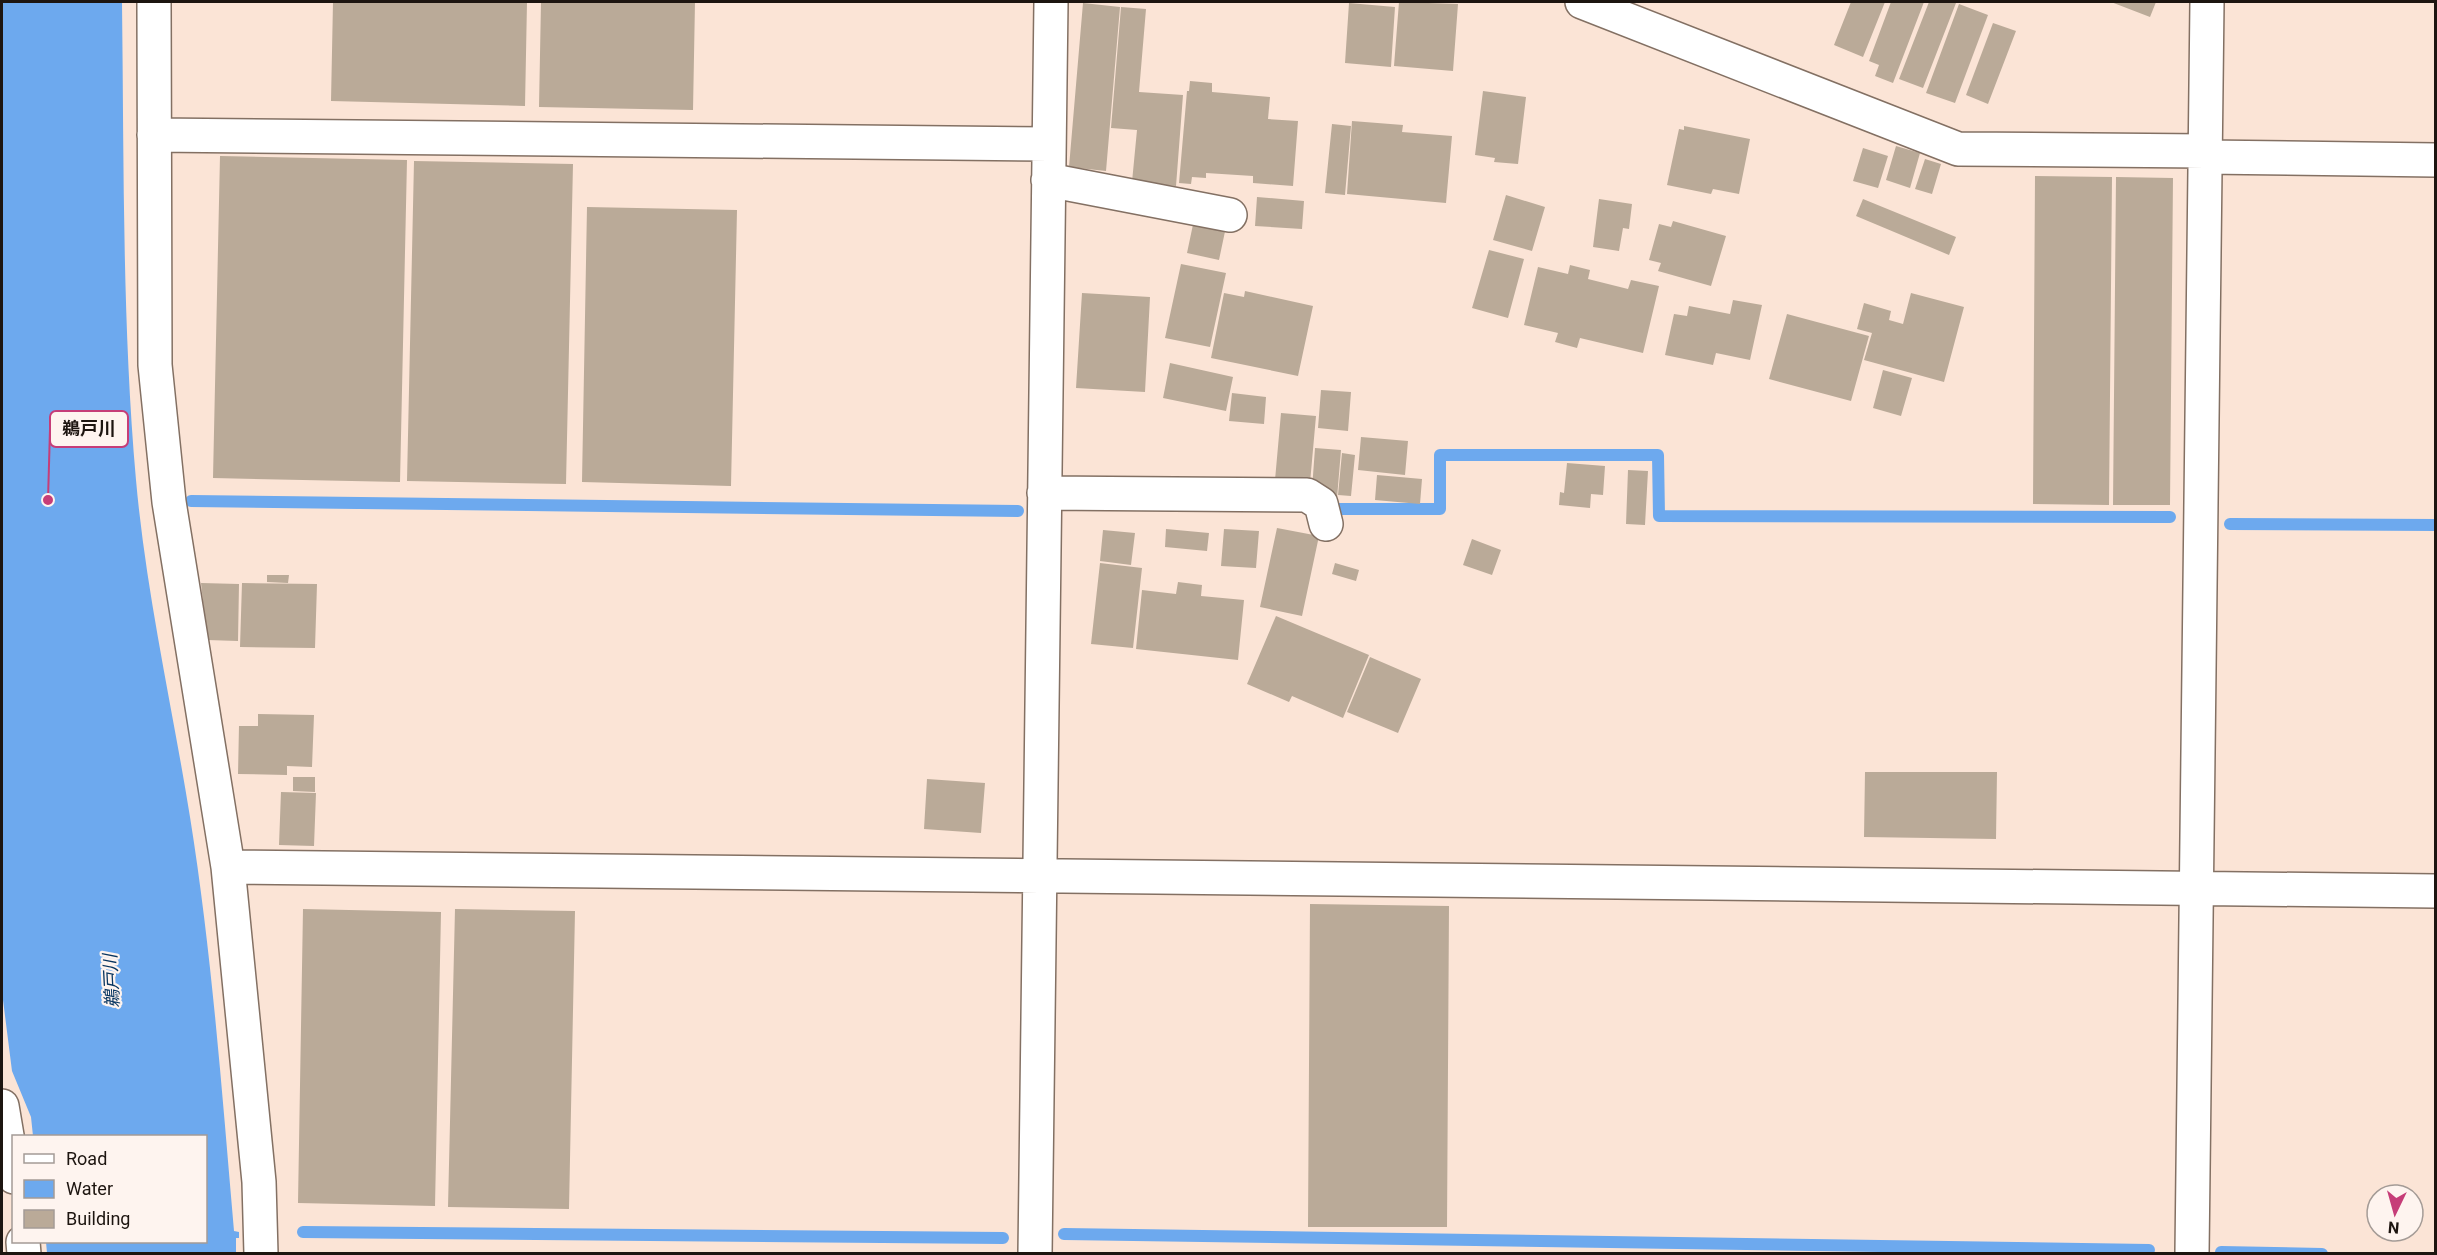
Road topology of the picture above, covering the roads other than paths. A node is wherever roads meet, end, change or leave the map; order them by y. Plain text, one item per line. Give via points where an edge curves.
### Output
1 (154, 2) edge
2 (1051, 2) edge
3 (1582, 2) edge
4 (2206, 2) edge
5 (154, 135) junction
6 (1049, 144) junction
7 (2205, 154) junction
8 (2436, 160) edge
9 (1048, 180) junction
10 (1230, 215) dead end
11 (1044, 493) junction
12 (1326, 524) dead end
13 (228, 867) junction
14 (1039, 875) junction
15 (2196, 888) junction
16 (2436, 891) edge
17 (2, 1109) edge
18 (12, 1166) edge
19 (261, 1254) edge
20 (1035, 1254) edge
21 (2192, 1254) edge

1 - 5 street
2 - 6 street
3 - 7 street via 1958,149
4 - 7 street
5 - 6 street
5 - 13 street via 155,365 170,502
6 - 9 street
7 - 8 street
7 - 15 street
9 - 10 street
9 - 11 street
11 - 12 street via 1307,495 1321,504
11 - 14 street
13 - 14 street
13 - 19 street via 259,1182
14 - 15 street
14 - 20 street
15 - 16 street
15 - 21 street
17 - 18 street

